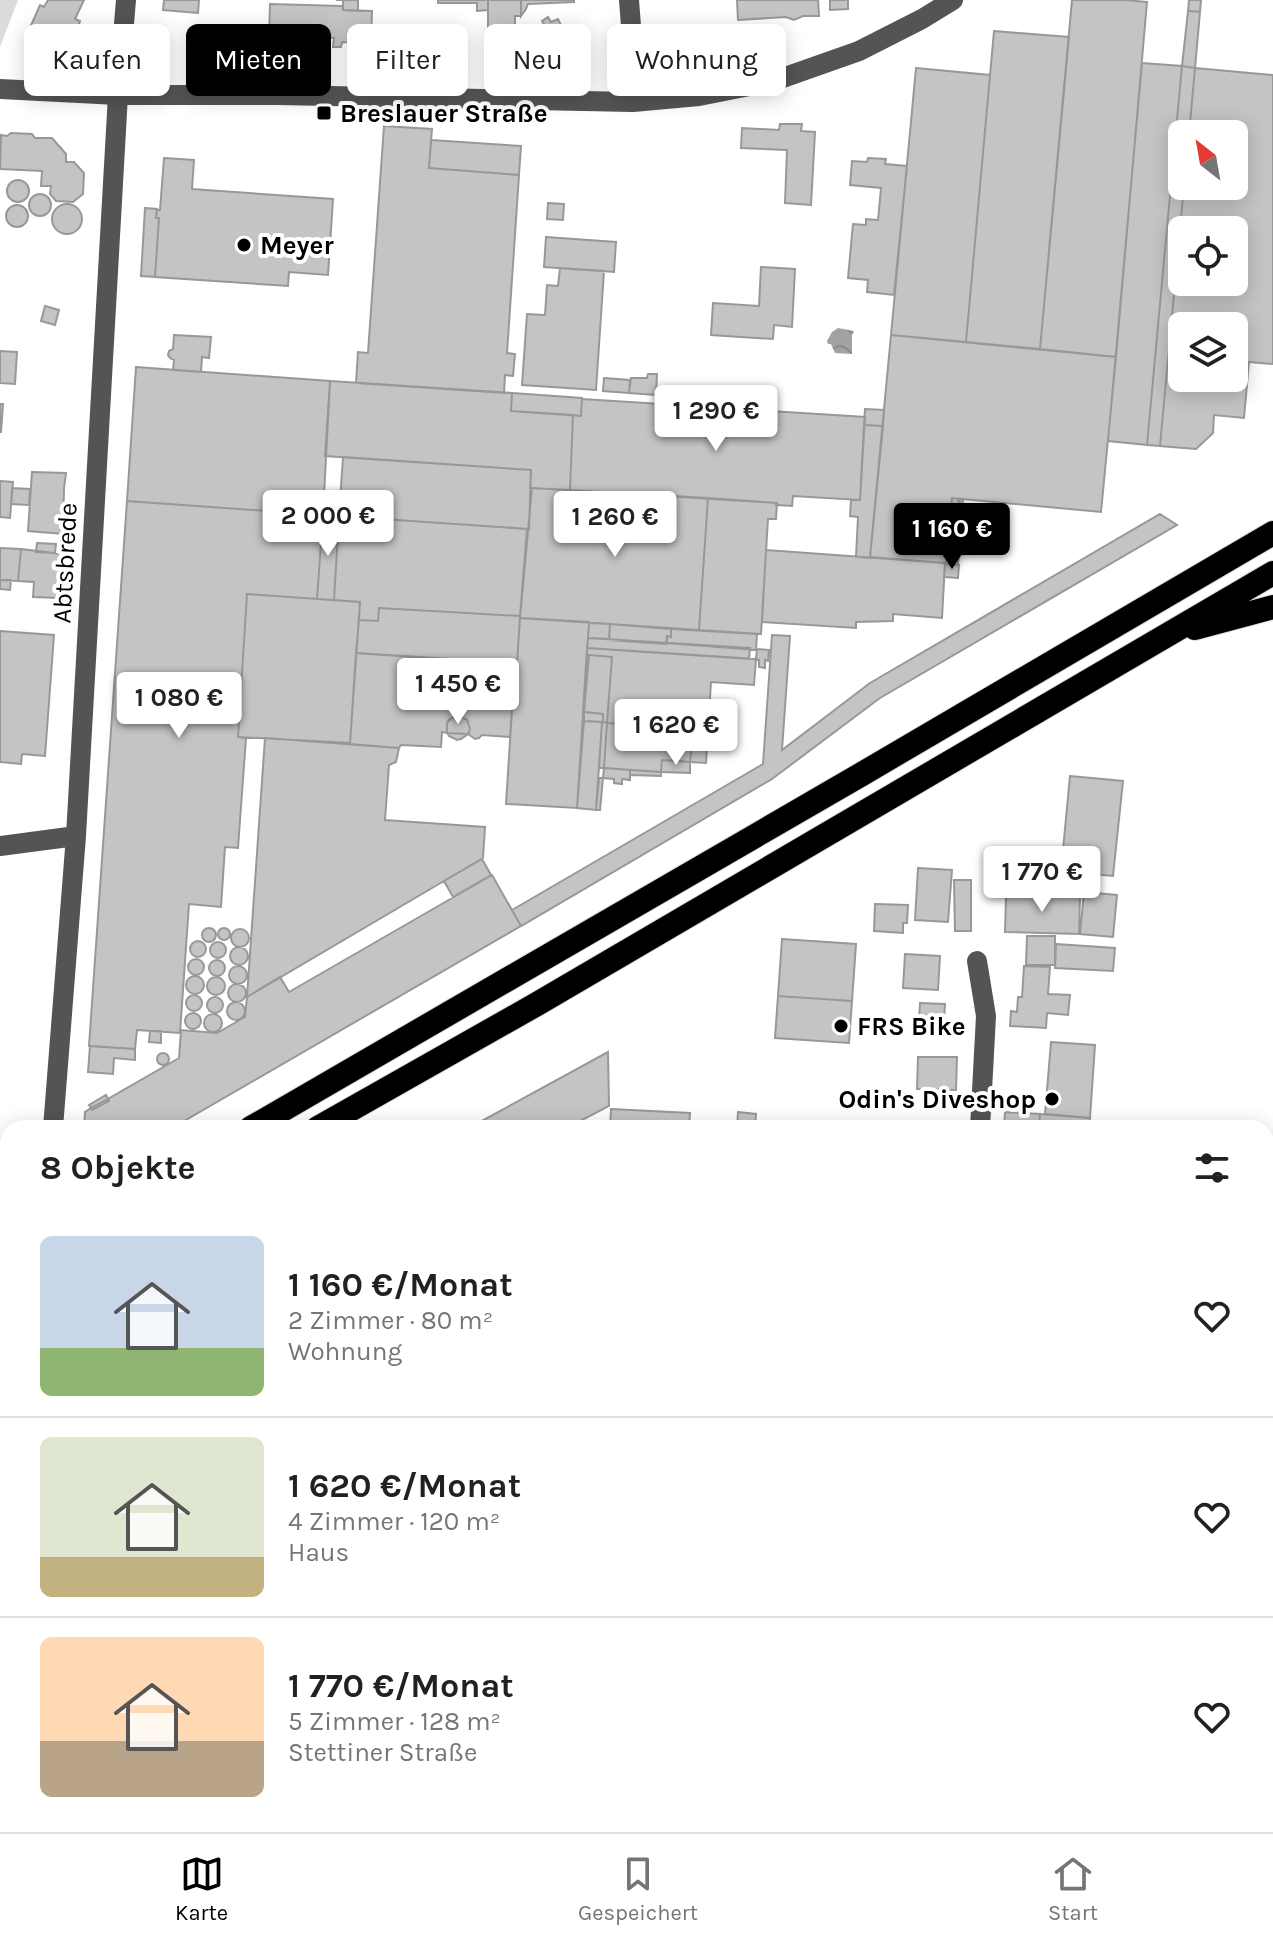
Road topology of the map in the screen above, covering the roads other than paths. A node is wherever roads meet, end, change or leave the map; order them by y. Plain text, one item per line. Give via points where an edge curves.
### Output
1 (126, 0) edge
2 (629, 0) edge
3 (953, 0) edge
4 (124, 24) edge
5 (0, 89) edge
6 (24, 90) edge
7 (170, 95) edge
8 (118, 96) edge
9 (633, 102) junction
10 (1273, 533) edge
11 (1273, 573) edge
12 (1273, 607) edge
13 (1166, 636) junction
14 (76, 836) junction
15 (0, 846) edge
16 (977, 961) dead end
17 (54, 1120) edge
18 (265, 1120) edge
19 (332, 1120) edge
20 (980, 1120) edge

1 - 4 street, Abtsbrede
2 - 9 street
3 - 9 street via 859,51 774,81
5 - 6 street
7 - 9 street
8 - 14 street, Abtsbrede
10 - 18 highway
11 - 13 highway
12 - 13 highway
13 - 19 highway
14 - 15 street
14 - 17 street, Abtsbrede
16 - 20 street via 986,1016

